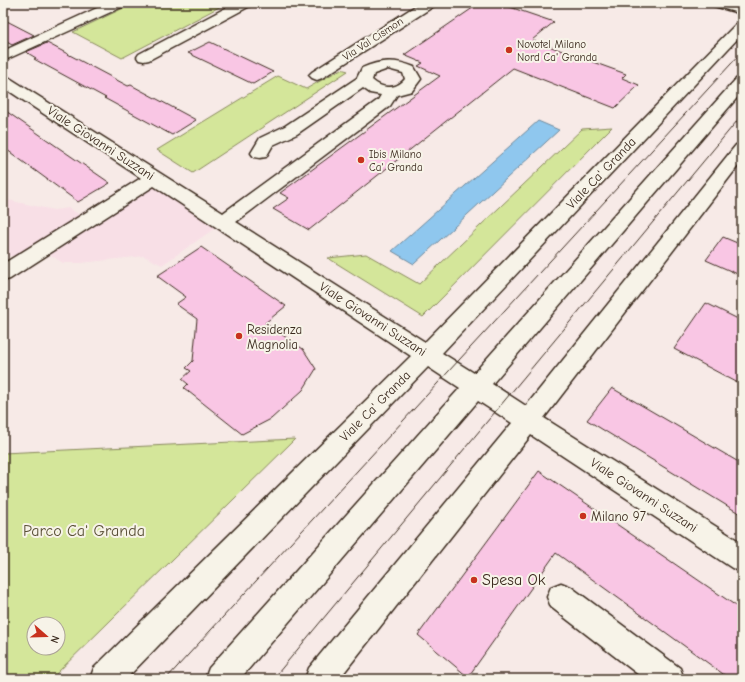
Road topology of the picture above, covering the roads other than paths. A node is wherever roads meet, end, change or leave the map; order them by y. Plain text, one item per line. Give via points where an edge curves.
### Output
1 (119, 3) edge
2 (245, 3) edge
3 (429, 3) edge
4 (720, 3) edge
5 (742, 10) edge
6 (742, 26) edge
7 (3, 57) edge
8 (144, 57) dead end
9 (317, 75) dead end
10 (3, 80) edge
11 (364, 80) junction
12 (742, 82) edge
13 (391, 92) junction
14 (742, 149) edge
15 (260, 153) dead end
16 (154, 178) junction
17 (223, 222) junction
18 (3, 274) edge
19 (426, 354) junction
20 (476, 386) junction
21 (528, 420) junction
22 (742, 559) edge
23 (561, 597) dead end
24 (105, 679) edge
25 (220, 679) edge
26 (320, 679) edge
27 (669, 679) edge

1 - 7 street
2 - 8 street
3 - 9 street, Via Val Cismon
4 - 5 street
6 - 19 street, Viale Ca' Granda
10 - 16 street, Viale Giovanni Suzzani
11 - 13 street via 368,86 378,91
11 - 13 street via 367,71 379,65 396,65 409,70 413,79 406,88
11 - 15 street via 290,130 266,142
12 - 20 street
13 - 17 street via 384,103
14 - 21 street
16 - 17 street, Viale Giovanni Suzzani
16 - 18 street
17 - 19 street, Viale Giovanni Suzzani
19 - 20 street, Viale Giovanni Suzzani
19 - 24 street, Viale Ca' Granda
20 - 21 street, Viale Giovanni Suzzani
20 - 25 street
21 - 22 street, Viale Giovanni Suzzani
21 - 26 street
23 - 27 street

